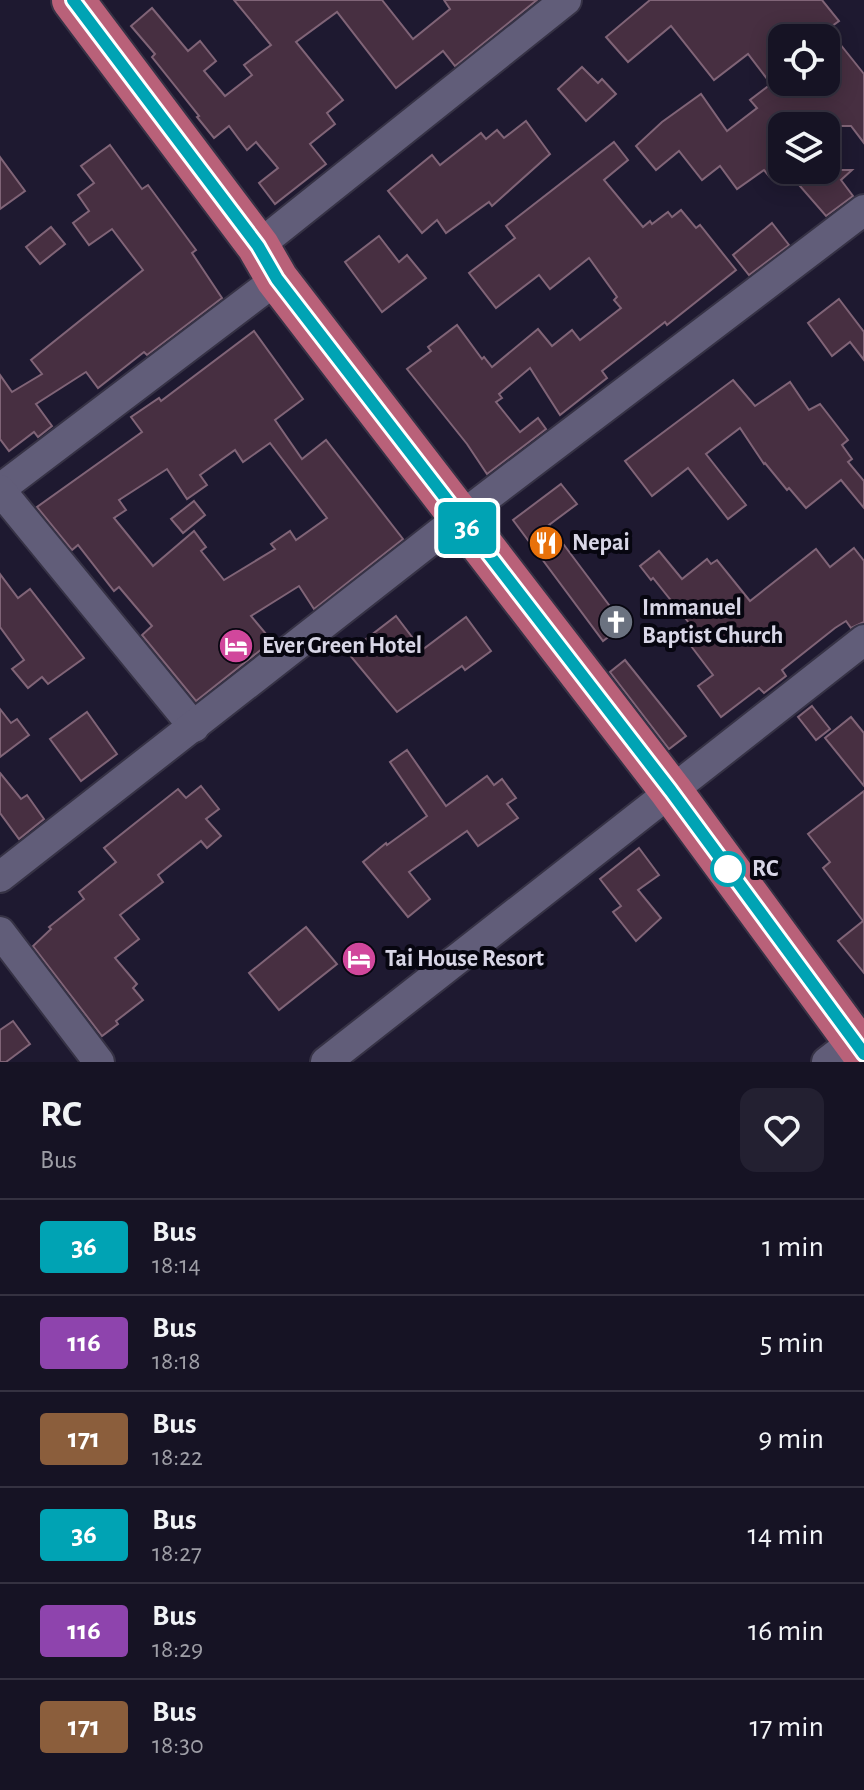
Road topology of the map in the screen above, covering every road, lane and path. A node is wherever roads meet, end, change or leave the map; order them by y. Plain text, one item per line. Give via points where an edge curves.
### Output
1 (73, 0) edge
2 (566, 0) edge
3 (864, 210) edge
4 (267, 263) junction
5 (0, 490) edge
6 (459, 518) junction
7 (864, 640) edge
8 (194, 727) junction
9 (671, 791) junction
10 (0, 877) edge
11 (0, 932) edge
12 (848, 1052) edge
13 (99, 1062) edge
14 (326, 1062) edge

1 - 4 highway
2 - 4 street
3 - 6 street
4 - 5 street
4 - 6 highway
5 - 8 street
6 - 8 street
6 - 9 highway
7 - 9 street
8 - 10 street
9 - 12 highway
9 - 14 street
11 - 13 street

